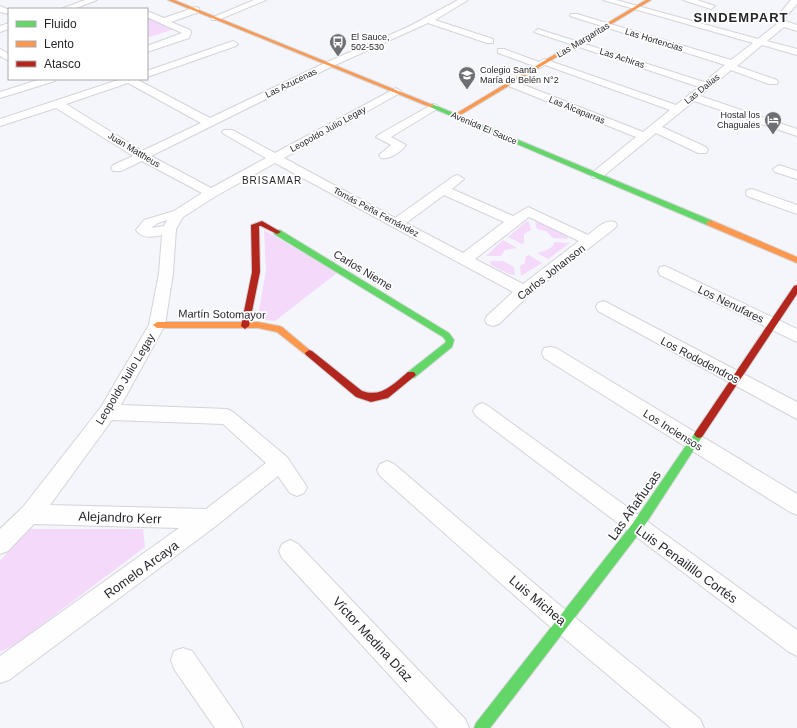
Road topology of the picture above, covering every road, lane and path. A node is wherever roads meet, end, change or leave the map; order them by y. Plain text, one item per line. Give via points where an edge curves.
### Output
1 (93, 0) edge
2 (170, 0) edge
3 (262, 0) edge
4 (444, 0) edge
5 (607, 0) edge
6 (649, 0) edge
7 (687, 0) edge
8 (720, 0) edge
9 (796, 0) edge
10 (461, 2) edge
11 (195, 6) junction
12 (711, 6) junction
13 (68, 8) edge
14 (636, 8) junction
15 (148, 14) edge
16 (702, 14) dead end
17 (574, 16) dead end
18 (215, 18) junction
19 (427, 20) junction
20 (164, 21) junction
21 (782, 24) junction
22 (607, 25) junction
23 (797, 28) edge
24 (538, 32) dead end
25 (490, 41) dead end
26 (760, 42) junction
27 (233, 44) dead end
28 (576, 44) junction
29 (148, 49) edge
30 (501, 51) dead end
31 (797, 52) edge
32 (330, 64) junction
33 (542, 64) junction
34 (731, 65) junction
35 (148, 74) edge
36 (48, 80) edge
37 (128, 80) edge
38 (133, 80) edge
39 (773, 82) dead end
40 (510, 83) junction
41 (706, 86) junction
42 (396, 91) junction
43 (0, 95) edge
44 (692, 97) junction
45 (58, 104) junction
46 (433, 107) junction
47 (677, 109) junction
48 (455, 116) junction
49 (0, 123) edge
50 (210, 123) junction
51 (654, 128) junction
52 (228, 132) dead end
53 (797, 133) edge
54 (644, 136) junction
55 (702, 150) dead end
56 (384, 155) dead end
57 (142, 156) junction
58 (276, 158) junction
59 (117, 168) dead end
60 (779, 169) dead end
61 (597, 175) junction
62 (797, 175) edge
63 (458, 179) dead end
64 (444, 190) junction
65 (211, 193) junction
66 (752, 193) dead end
67 (797, 210) edge
68 (178, 214) junction
69 (512, 221) junction
70 (396, 224) junction
71 (610, 225) dead end
72 (169, 229) junction
73 (590, 241) junction
74 (465, 259) junction
75 (797, 260) edge
76 (665, 271) dead end
77 (797, 288) edge
78 (524, 291) junction
79 (604, 307) dead end
80 (493, 320) dead end
81 (772, 324) junction
82 (157, 325) junction
83 (245, 326) junction
84 (797, 336) edge
85 (550, 354) dead end
86 (736, 379) junction
87 (360, 394) joint
88 (482, 411) dead end
89 (797, 411) edge
90 (107, 412) junction
91 (694, 442) junction
92 (280, 463) junction
93 (387, 470) dead end
94 (298, 487) dead end
95 (797, 505) edge
96 (30, 514) junction
97 (209, 519) junction
98 (637, 527) junction
99 (0, 544) edge
100 (290, 551) dead end
101 (563, 621) junction
102 (797, 644) edge
103 (183, 660) dead end
104 (0, 671) edge
105 (230, 728) edge
106 (456, 728) edge
107 (480, 728) edge
108 (691, 728) edge

1 - 13 street
2 - 11 street, Avenida El Sauce
3 - 18 street
4 - 10 street
5 - 14 street
6 - 14 street, Las Margaritas
7 - 12 street
8 - 12 street
9 - 21 street, Las Dalias via 778,20
10 - 19 street, Las Azucenas
11 - 18 street, Avenida El Sauce
11 - 20 street
12 - 16 street
14 - 22 street, Las Margaritas
14 - 26 street
15 - 20 street
17 - 22 street, Las Hortencias
18 - 32 street, Avenida El Sauce
19 - 25 street
19 - 32 street, Las Azucenas
20 - 29 street via 186,32 186,36
21 - 23 street
21 - 26 street, Las Dalias
22 - 28 street, Las Margaritas
22 - 34 street, Las Hortencias
24 - 28 street, Las Achiras
26 - 31 street
26 - 34 street, Las Dalias
27 - 35 street
28 - 33 street, Las Margaritas
28 - 41 street, Las Achiras
30 - 33 street
32 - 42 street, Avenida El Sauce
32 - 50 street, Las Azucenas
33 - 40 street, Las Margaritas
33 - 47 street
34 - 39 street, Las Hortencias
34 - 41 street, Las Dalias
36 - 43 street
37 - 45 street
38 - 50 street
40 - 48 street, Las Margaritas
40 - 54 street, Las Alcaparras
41 - 44 street, Las Dalias
42 - 46 street, Avenida El Sauce
42 - 58 street, Leopoldo Julio Legay
44 - 47 street, Las Dalias
44 - 53 street
45 - 49 street
45 - 57 street, Juan Mattheus
46 - 48 street, Avenida El Sauce
46 - 56 street via 382,137 400,145
47 - 51 street, Las Dalias
48 - 61 street, Avenida El Sauce
50 - 57 street, Las Azucenas
51 - 54 street, Las Dalias
51 - 55 street
52 - 58 street, Tomás Peña Fernández
54 - 61 street, Las Dalias
57 - 59 street, Las Azucenas
57 - 65 street, Juan Mattheus
58 - 65 street, Leopoldo Julio Legay
58 - 70 street, Tomás Peña Fernández
60 - 62 street
61 - 75 street, Avenida El Sauce
63 - 64 street
64 - 69 street
64 - 70 street
65 - 68 street, Leopoldo Julio Legay
66 - 67 street
68 - 72 street, Leopoldo Julio Legay
68 - 72 street, Leopoldo Julio Legay via 157,219 143,230 150,233
69 - 73 street via 528,211
69 - 74 street
70 - 74 street, Tomás Peña Fernández
71 - 73 street, Carlos Johanson
72 - 82 street, Leopoldo Julio Legay via 166,273
73 - 78 street, Carlos Johanson
74 - 78 street, Tomás Peña Fernández
76 - 81 street, Los Nenufares
77 - 81 street, Las Añañucas
78 - 80 street, Carlos Johanson
79 - 86 street, Los Rododendros
81 - 84 street, Los Nenufares
81 - 86 street, Las Añañucas
82 - 83 street, Martín Sotomayor
82 - 90 street, Leopoldo Julio Legay
83 - 87 street, Martín Sotomayor via 258,325 279,329
83 - 87 street, Carlos Nieme via 256,272 255,225 262,223 446,335 450,340 449,345 385,395 371,398
85 - 91 street, Los Inciensos
86 - 89 street, Los Rododendros
86 - 91 street, Las Añañucas
88 - 98 street, Luis Penailillo Cortés
90 - 92 street via 227,416
90 - 96 street, Leopoldo Julio Legay
91 - 95 street, Los Inciensos
91 - 98 street, Las Añañucas
92 - 94 street
92 - 97 street, Romelo Arcaya
93 - 101 street, Luis Michea
96 - 97 street, Alejandro Kerr
96 - 99 street, Leopoldo Julio Legay
97 - 104 street, Romelo Arcaya
98 - 101 street, Las Añañucas
98 - 102 street, Luis Penailillo Cortés
100 - 106 street, Víctor Medina Díaz
101 - 107 street, Las Añañucas
101 - 108 street, Luis Michea
103 - 105 street

